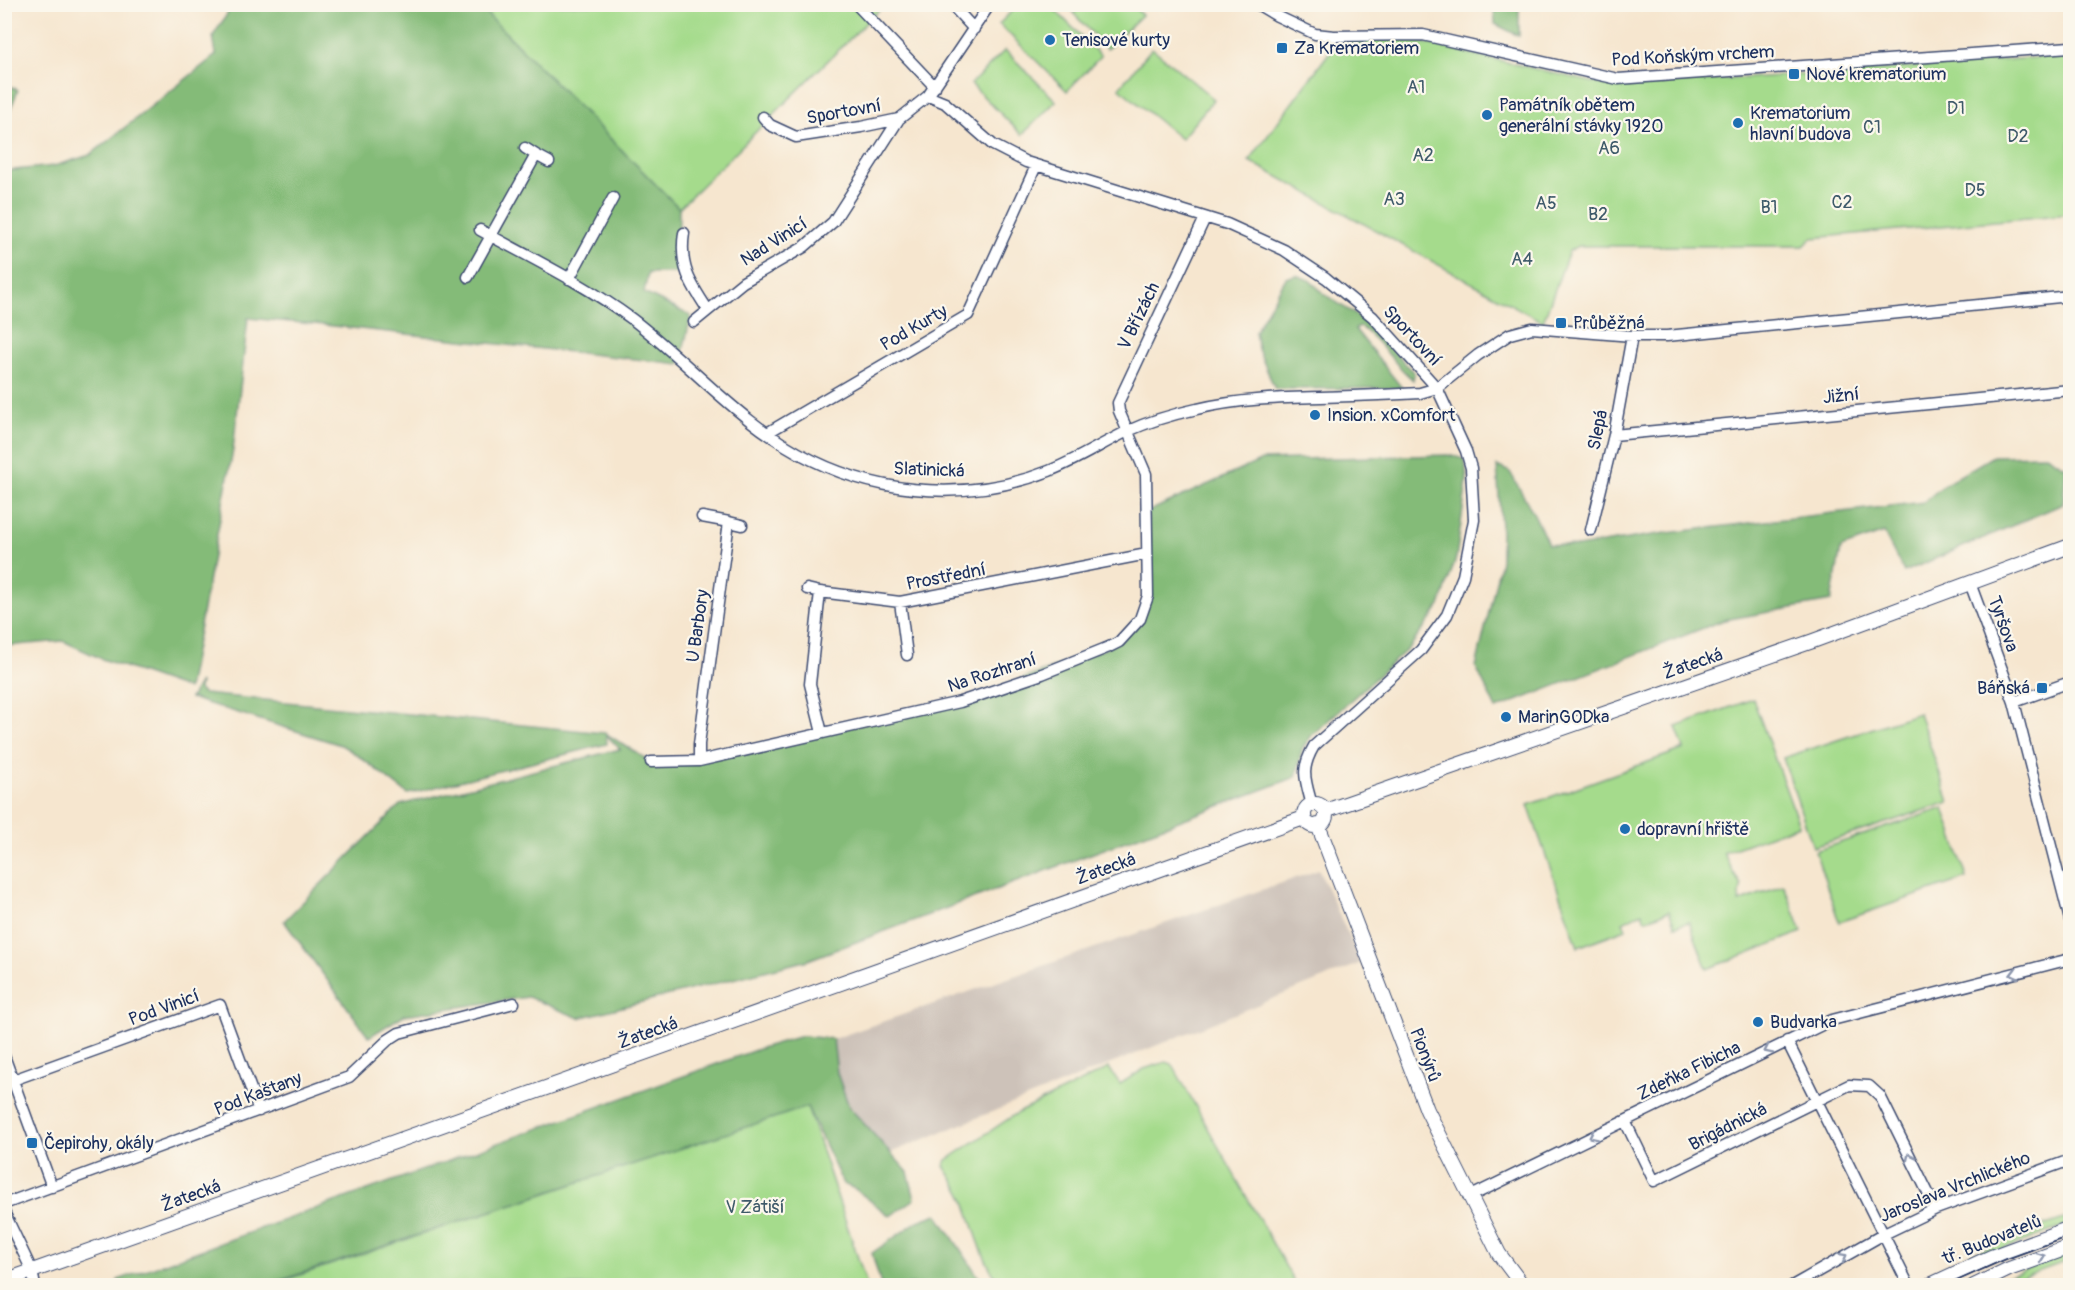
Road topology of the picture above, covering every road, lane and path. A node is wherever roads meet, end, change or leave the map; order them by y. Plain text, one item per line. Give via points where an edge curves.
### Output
1 (856, 4) edge
2 (951, 4) edge
3 (990, 4) edge
4 (1257, 4) edge
5 (974, 29) junction
6 (2070, 47) edge
7 (932, 91) junction
8 (763, 117) dead end
9 (899, 119) junction
10 (525, 148) dead end
11 (536, 155) junction
12 (549, 162) dead end
13 (1036, 166) junction
14 (613, 198) dead end
15 (1205, 218) junction
16 (480, 230) dead end
17 (684, 233) dead end
18 (490, 235) junction
19 (468, 277) dead end
20 (569, 279) junction
21 (2070, 296) edge
22 (708, 310) junction
23 (694, 322) dead end
24 (1632, 336) junction
25 (1437, 388) junction
26 (2070, 390) edge
27 (1128, 431) junction
28 (767, 433) junction
29 (1614, 435) junction
30 (702, 517) dead end
31 (729, 522) junction
32 (742, 525) dead end
33 (1592, 530) dead end
34 (2070, 546) edge
35 (1148, 554) junction
36 (1970, 583) junction
37 (807, 590) dead end
38 (820, 592) junction
39 (900, 602) junction
40 (907, 655) dead end
41 (2070, 682) edge
42 (2014, 702) junction
43 (822, 733) junction
44 (699, 761) junction
45 (651, 762) dead end
46 (1312, 805) junction
47 (1325, 811) junction
48 (1304, 818) junction
49 (1318, 825) junction
50 (2070, 920) edge
51 (2070, 959) edge
52 (514, 1003) dead end
53 (1787, 1041) junction
54 (5, 1059) edge
55 (13, 1080) junction
56 (1817, 1101) junction
57 (259, 1111) junction
58 (1625, 1121) junction
59 (2070, 1160) edge
60 (52, 1187) junction
61 (1469, 1197) junction
62 (4, 1204) edge
63 (1936, 1209) junction
64 (4, 1212) edge
65 (2070, 1228) edge
66 (1884, 1234) junction
67 (2070, 1246) edge
68 (32, 1271) junction
69 (4, 1281) edge
70 (35, 1286) edge
71 (1523, 1286) edge
72 (1792, 1286) edge
73 (1909, 1286) edge
74 (1928, 1286) edge
75 (1974, 1286) edge

1 - 7 street
2 - 5 street
3 - 5 street, Sportovní
4 - 6 street, Pod Koňským vrchem via 1315,34 1423,35 1618,79 1812,69
5 - 7 street, Sportovní
7 - 9 street, Sportovní
7 - 13 street, Sportovní via 993,145
8 - 9 street, Sportovní via 770,125 796,137
9 - 22 street, Nad Vinicí via 833,222 804,247 743,282
10 - 11 street
11 - 12 street
11 - 18 street
13 - 15 street, Sportovní
13 - 28 street, Pod Kurty via 969,315
14 - 20 street
15 - 25 street, Sportovní via 1284,250 1326,278 1373,317
15 - 27 street, V Břízách via 1121,394 1119,411
16 - 18 street, Slatinická
17 - 22 street via 683,263 688,279
18 - 19 street
18 - 20 street, Slatinická
20 - 28 street, Slatinická via 632,319
21 - 24 street via 1668,336
22 - 23 street, Nad Vinicí
24 - 25 street via 1532,328 1510,334
24 - 29 street, Slepá
25 - 27 street, Slatinická via 1420,393 1223,403
25 - 46 street, Sportovní via 1471,468 1474,519 1463,576 1447,615 1421,650 1314,746 1304,772
26 - 29 street, Jižní
27 - 28 street, Slatinická via 1048,471 1011,483 945,491 880,485 855,477 812,461
27 - 35 street, Na Rozhraní via 1146,474
29 - 33 street, Slepá
30 - 31 street
31 - 32 street
31 - 44 street, U Barbory
34 - 36 street, Žatecká
35 - 39 street, Prostřední
35 - 43 street, Na Rozhraní via 1148,597 1140,619 1110,648 960,702
36 - 42 street, Tyršova
36 - 47 street, Žatecká
37 - 38 street, Prostřední
38 - 39 street, Prostřední
38 - 43 street via 810,684
39 - 40 street
41 - 42 street
42 - 50 street, Tyršova
43 - 44 street, Na Rozhraní
44 - 45 street, Na Rozhraní
46 - 47 street
46 - 48 street via 1306,809
47 - 49 street via 1325,818
48 - 49 street via 1309,824
48 - 68 street, Žatecká
49 - 61 street, Pionýrů via 1427,1110
51 -> 53 street, Zdeňka Fibicha via 1832,1020
52 - 57 street, Pod Kaštany via 399,1033 349,1077
53 - 56 street
53 -> 58 street, Zdeňka Fibicha
54 - 55 street
55 - 57 street, Pod Vinicí via 220,1005
55 - 60 street
56 - 58 street, Brigádnická via 1654,1181
63 -> 56 street, Brigádnická via 1880,1096 1869,1086 1849,1085
56 - 66 street
57 - 60 street, Pod Kaštany
58 -> 61 street, Zdeňka Fibicha
59 - 63 street, Jaroslava Vrchlického
60 - 62 street, Pod Kaštany
61 - 71 street, Pionýrů via 1498,1254
63 - 66 street, Jaroslava Vrchlického
64 - 68 street
65 - 74 street, tř. Budovatelů via 1991,1257
72 -> 66 street, Jaroslava Vrchlického
66 - 73 street
75 -> 67 street, tř. Budovatelů
68 - 69 street, Žatecká
68 - 70 street

